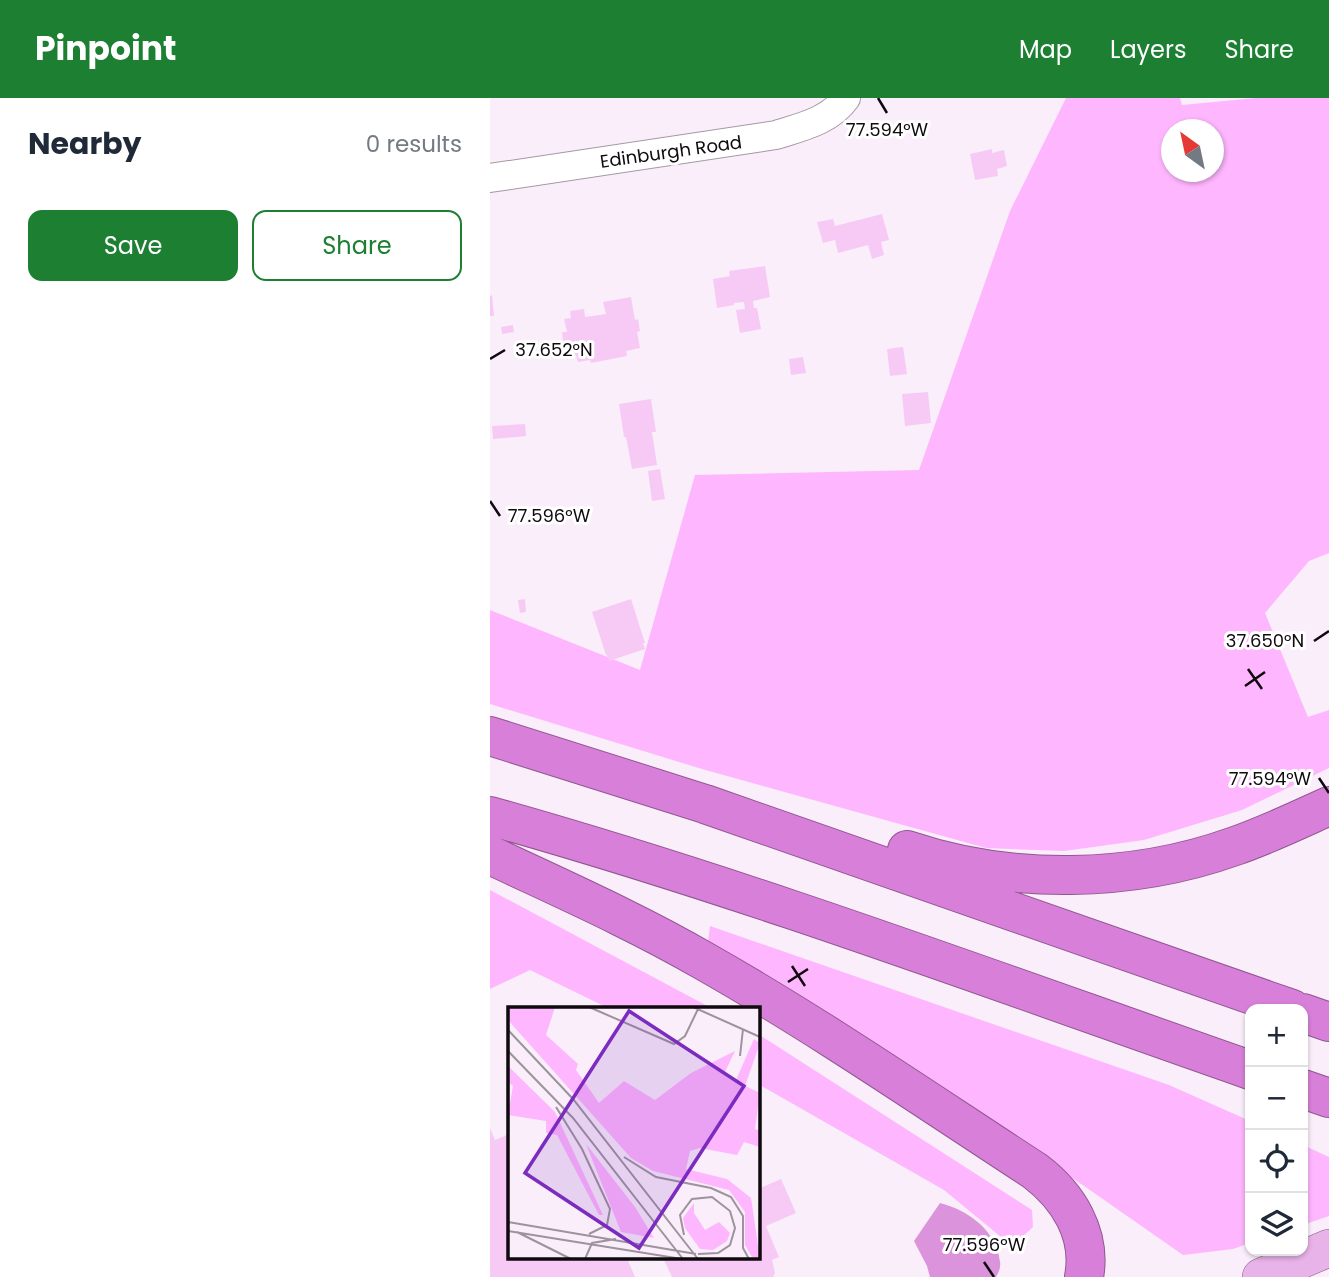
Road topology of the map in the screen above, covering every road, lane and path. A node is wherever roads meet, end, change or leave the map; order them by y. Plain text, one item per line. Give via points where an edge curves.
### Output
1 (845, 100) edge
2 (490, 178) edge
3 (490, 736) edge
4 (705, 804) junction
5 (1329, 806) edge
6 (490, 816) edge
7 (490, 855) edge
8 (1278, 1004) edge
9 (1308, 1015) edge
10 (1329, 1022) edge
11 (1245, 1068) edge
12 (1308, 1091) edge
13 (1329, 1098) edge
14 (1329, 1248) edge
15 (1084, 1277) edge
16 (1261, 1277) edge

1 - 2 street, Edinburgh Road via 830,115 776,135
3 - 4 highway
4 - 5 highway via 852,832 954,863 1064,874 1101,874 1180,862 1245,842
4 - 8 highway
6 - 11 highway via 793,910
7 - 15 highway via 704,961 1035,1171 1072,1209 1085,1251
9 - 10 highway
12 - 13 highway
14 - 16 main road

